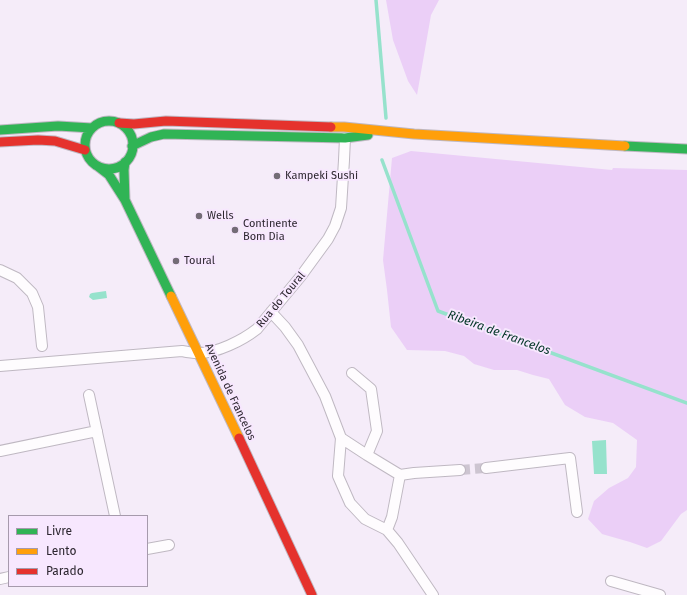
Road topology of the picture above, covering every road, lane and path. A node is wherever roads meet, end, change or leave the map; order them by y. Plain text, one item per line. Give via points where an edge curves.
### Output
1 (119, 123) junction
2 (92, 128) junction
3 (0, 130) edge
4 (390, 133) junction
5 (345, 138) junction
6 (0, 142) edge
7 (132, 146) junction
8 (687, 149) edge
9 (85, 150) junction
10 (125, 162) junction
11 (96, 165) junction
12 (126, 200) junction
13 (0, 270) edge
14 (271, 312) junction
15 (42, 346) dead end
16 (199, 353) junction
17 (0, 366) edge
18 (352, 373) dead end
19 (89, 395) dead end
20 (97, 431) junction
21 (341, 438) junction
22 (0, 451) edge
23 (366, 456) junction
24 (486, 468) tunnel mouth
25 (460, 470) tunnel mouth
26 (400, 475) junction
27 (577, 512) dead end
28 (115, 515) edge
29 (387, 530) junction
30 (169, 545) dead end
31 (148, 550) edge
32 (611, 580) dead end
33 (312, 595) edge
34 (433, 595) edge
35 (660, 595) edge

1 - 2 main road via 105,121
1 - 4 main road via 166,121 344,127
1 - 7 main road via 129,133
2 - 3 main road via 58,126
2 - 9 main road via 84,144
4 - 5 main road
4 - 8 main road
5 - 7 main road via 164,134 155,135
5 - 14 street, Rua do Toural via 341,208 334,226 328,239 301,276
6 - 9 main road via 55,141
7 - 10 main road
9 - 11 main road
10 - 11 main road via 111,169
10 - 12 main road, Avenida de Francelos
11 - 12 main road, Avenida de Francelos via 109,176
12 - 16 main road, Avenida de Francelos
13 - 15 street via 17,278 32,293 38,307
14 - 16 street, Rua do Toural via 250,335 219,350
14 - 21 street via 298,344 325,396
16 - 17 street, Rua do Toural via 182,351
16 - 33 main road, Avenida de Francelos
18 - 23 street via 371,389 377,431
19 - 20 street
20 - 22 street
20 - 28 street
21 - 23 street
21 - 29 street via 338,476 350,503 365,519
23 - 26 street
24 - 27 street via 570,458
25 - 26 street
26 - 29 street
29 - 34 street
30 - 31 street
32 - 35 street

